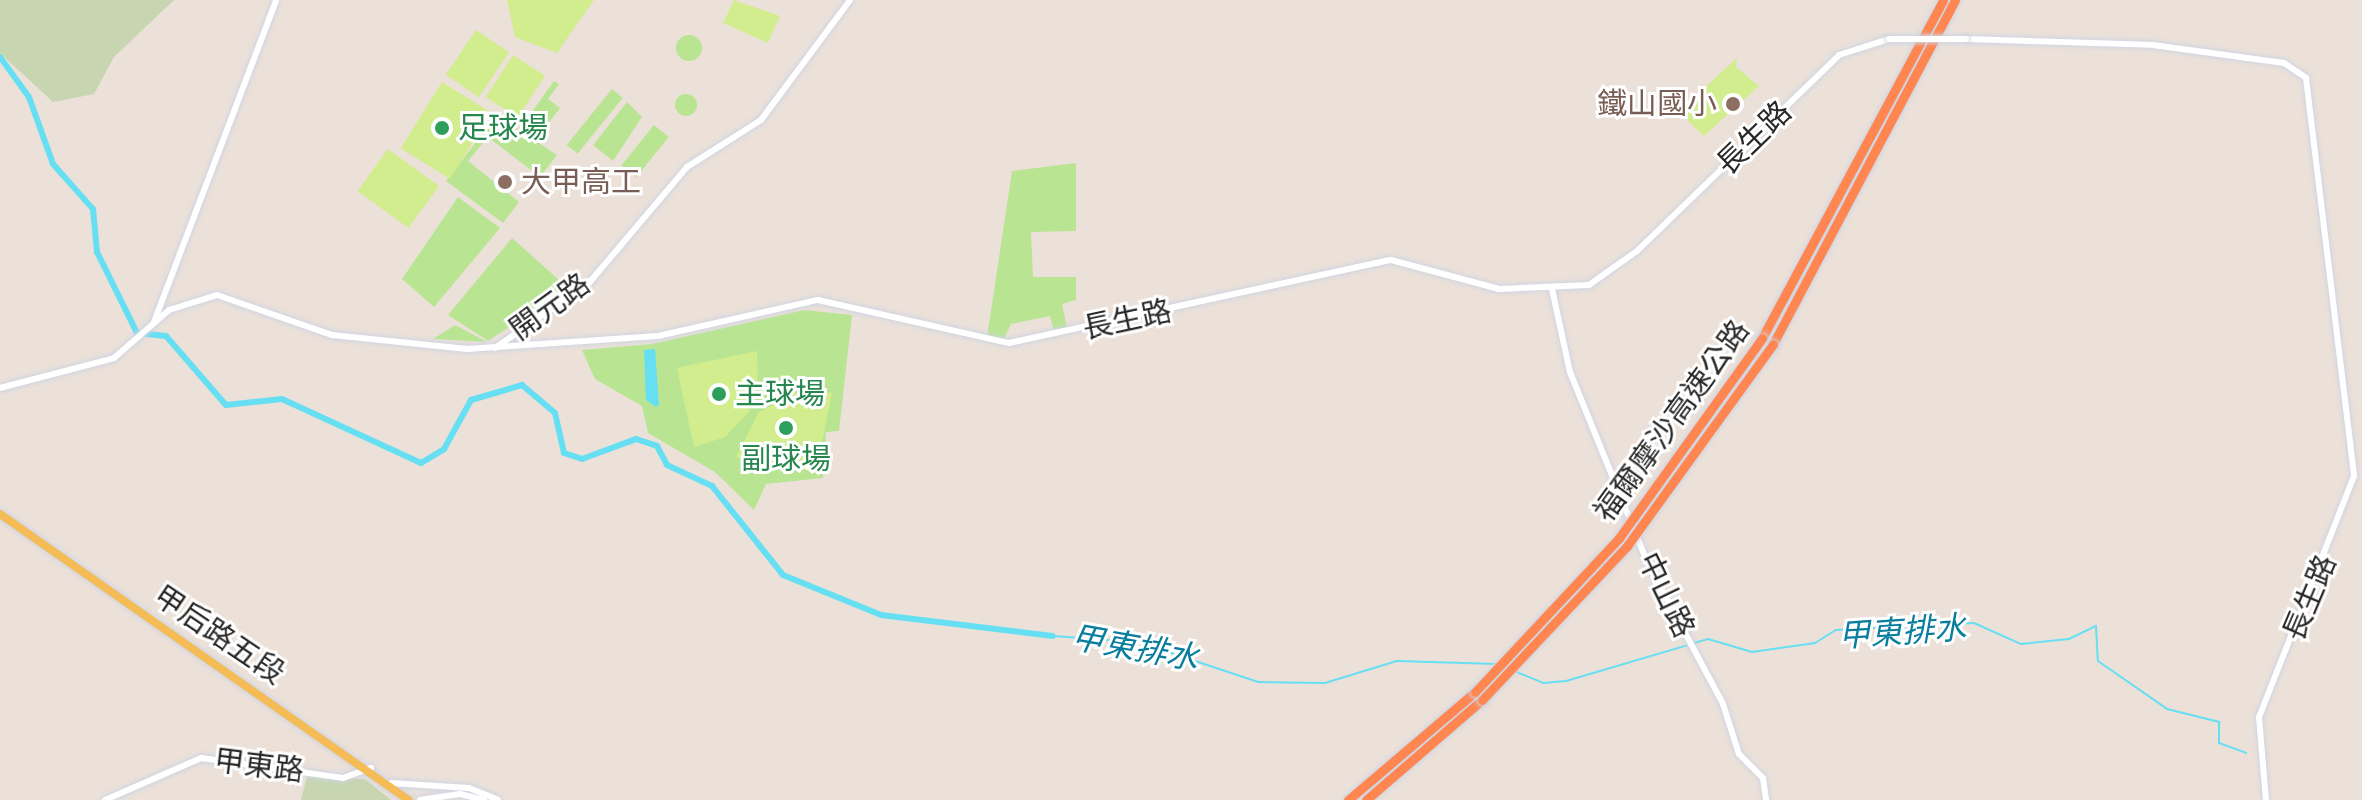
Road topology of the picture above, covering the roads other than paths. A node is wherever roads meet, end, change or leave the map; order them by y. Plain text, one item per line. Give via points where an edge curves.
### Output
1 (276, 0) edge
2 (850, 0) edge
3 (1943, 0) edge
4 (1955, 0) edge
5 (1552, 289) junction
6 (162, 298) junction
7 (169, 310) junction
8 (150, 328) junction
9 (494, 349) junction
10 (0, 388) edge
11 (0, 514) edge
12 (1478, 696) junction
13 (371, 768) junction
14 (391, 783) junction
15 (430, 790) junction
16 (105, 800) edge
17 (409, 800) edge
18 (418, 800) edge
19 (484, 800) edge
20 (498, 800) edge
21 (1348, 800) edge
22 (1366, 800) edge
23 (1766, 800) edge
24 (2266, 800) edge

1 - 6 street
2 - 9 street, 開元路 via 761,120 687,167 589,283
3 - 12 highway, 福爾摩沙高速公路, bridge via 1845,194 1706,423 1619,538
4 - 12 highway, 福爾摩沙高速公路, bridge via 1853,203 1717,429 1627,546
5 - 9 street, 長生路 via 1470,284 1391,260 1009,343 818,300 658,336
5 - 23 street, 中山路 via 1570,372 1647,562 1723,704 1739,754 1763,778
5 - 24 street, 長生路, bridge via 1603,279 1839,55 1889,39 2153,45 2284,63 2306,78 2354,476 2259,717
6 - 7 street
6 - 8 street
7 - 8 street, 開元路
7 - 9 street, 開元路 via 217,295 332,335
8 - 10 street, 開元路 via 136,343 101,363
11 - 13 main road, 甲后路五段
12 - 21 highway, 福爾摩沙高速公路
12 - 22 highway, 福爾摩沙高速公路
13 - 14 main road, 甲后路五段
13 - 16 street, 甲東路 via 343,778 201,758
14 - 15 street
14 - 17 main road, 甲后路五段
15 - 18 street
15 - 20 street via 469,788
18 - 19 street via 460,794

